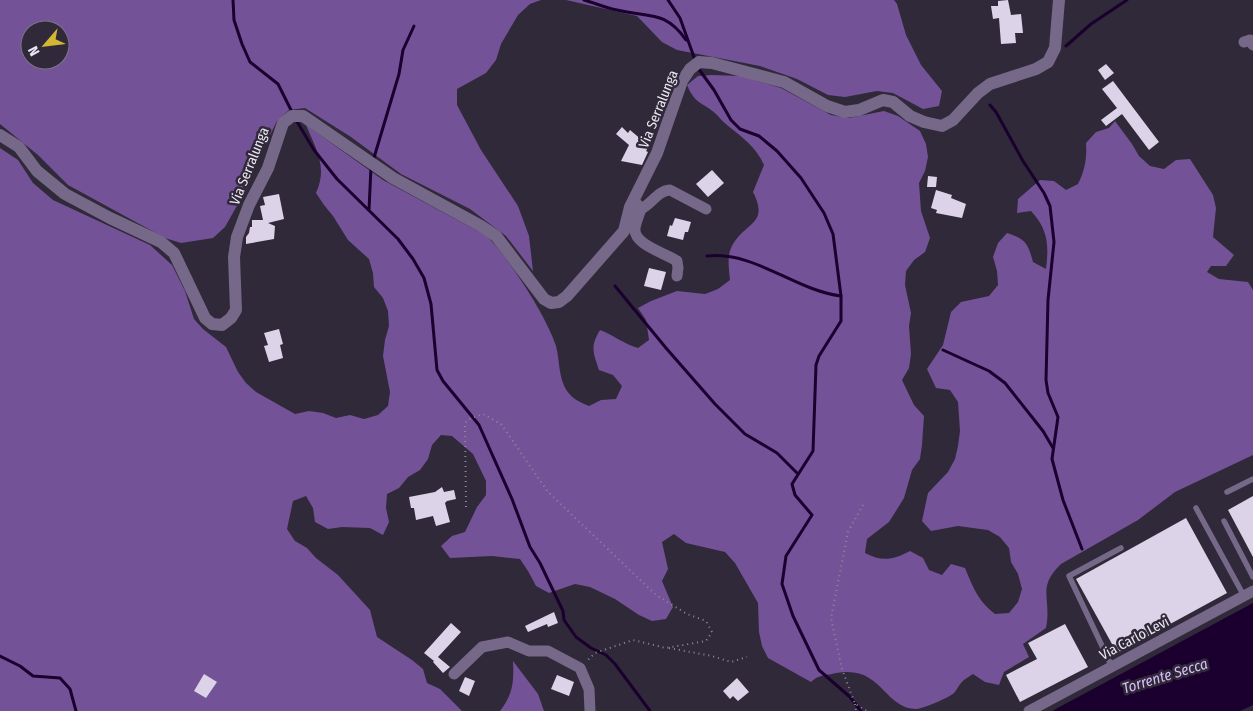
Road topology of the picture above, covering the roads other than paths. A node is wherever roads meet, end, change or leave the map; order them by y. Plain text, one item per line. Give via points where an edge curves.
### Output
1 (1059, 0) edge
2 (0, 135) edge
3 (637, 204) junction
4 (706, 209) dead end
5 (677, 276) dead end
6 (1253, 479) edge
7 (1227, 492) dead end
8 (1196, 508) dead end
9 (1224, 521) dead end
10 (1120, 548) dead end
11 (1253, 577) edge
12 (1249, 594) edge
13 (1112, 667) junction
14 (454, 674) dead end
15 (590, 711) edge
16 (1029, 711) edge

1 - 3 street, Via Serralunga via 1055,48 1048,62 990,84 953,120 942,126 910,116 893,102 883,100 845,112 827,106 784,82 699,62 682,81
2 - 3 street, Via Serralunga via 19,147 37,171 65,194 161,242 174,253 196,303 212,324 222,325 236,310 234,257 237,237 268,168 283,123 292,116 303,116 393,178 496,236 533,286 551,303 568,296 624,232
3 - 4 street via 647,206 664,190 670,190
3 - 5 street, Via Serralunga via 634,230 638,238 677,261
6 - 7 lane
8 - 12 lane
9 - 11 lane
10 - 13 lane via 1069,576
12 - 13 street, Via Carlo Levi
13 - 16 street, Via Carlo Levi
14 - 15 street via 482,647 508,642 529,651 548,651 580,668 589,689

